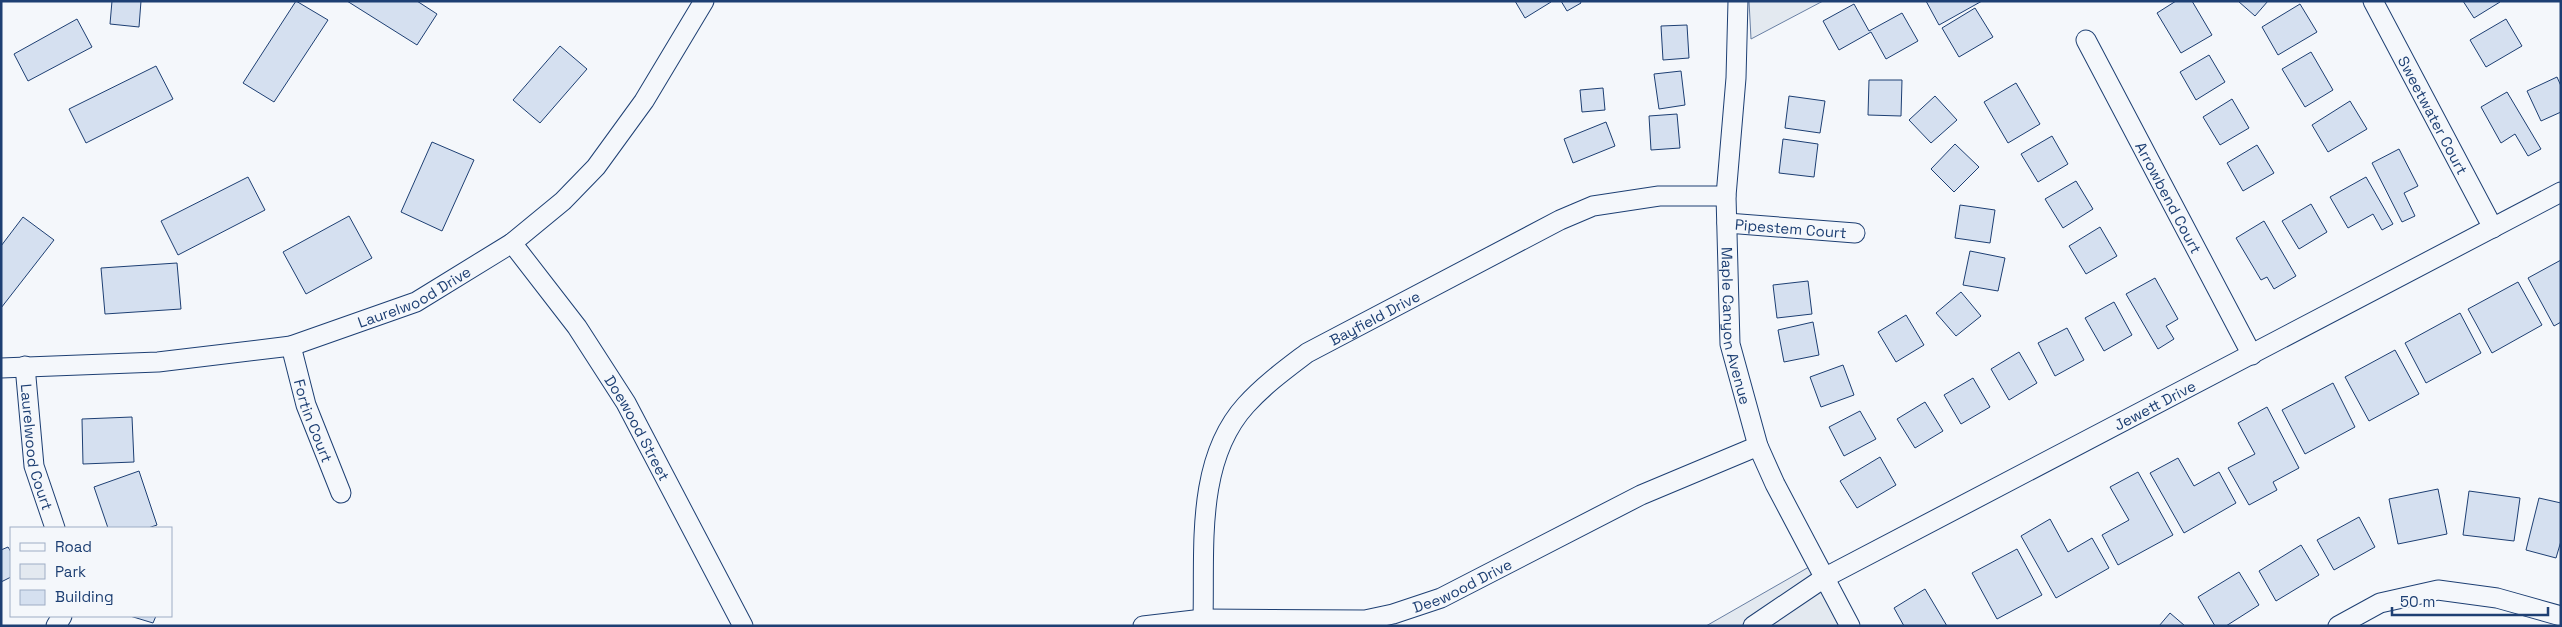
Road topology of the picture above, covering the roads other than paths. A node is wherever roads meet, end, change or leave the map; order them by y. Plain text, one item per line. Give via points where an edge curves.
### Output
1 (704, 1) edge
2 (1738, 1) edge
3 (2374, 1) edge
4 (2086, 40) dead end
5 (2561, 192) edge
6 (1726, 196) junction
7 (1727, 223) junction
8 (2493, 228) junction
9 (1855, 233) dead end
10 (512, 243) junction
11 (291, 346) junction
12 (2252, 355) junction
13 (25, 366) junction
14 (1, 368) edge
15 (1758, 446) junction
16 (341, 493) dead end
17 (54, 527) edge
18 (1824, 578) junction
19 (2556, 618) edge
20 (1204, 619) junction
21 (743, 626) edge
22 (1143, 626) edge
23 (1753, 626) edge
24 (1850, 626) edge
25 (2338, 626) edge

1 - 10 street, Laurelwood Drive via 644,101 596,167 563,201
2 - 6 street, Maple Canyon Avenue via 1736,78
3 - 8 street, Sweetwater Court
4 - 12 street, Arrowbend Court
5 - 8 street, Jewett Drive
6 - 7 street, Maple Canyon Avenue
6 - 20 street, Bayfield Drive via 1659,196 1593,206 1560,220 1307,353 1280,373 1245,406 1226,434 1214,466 1207,503
7 - 9 street, Pipestem Court
7 - 15 street, Maple Canyon Avenue via 1730,344
8 - 12 street, Jewett Drive
10 - 11 street, Laurelwood Drive via 416,302
10 - 21 street, Doewood Street via 577,327 626,403
11 - 13 street, Laurelwood Drive via 158,362
11 - 16 street, Fortin Court via 306,405
12 - 18 street, Jewett Drive
13 - 14 street, Laurelwood Drive
13 - 17 street, Laurelwood Court via 34,466
15 - 18 street, Maple Canyon Avenue
15 - 20 street, Deewood Drive via 1641,494 1441,598 1393,614 1365,620
18 - 23 street, Jewett Drive
18 - 24 street, Maple Canyon Avenue
19 - 25 street via 2497,598 2438,590 2380,603
20 - 22 street, Deewood Drive

